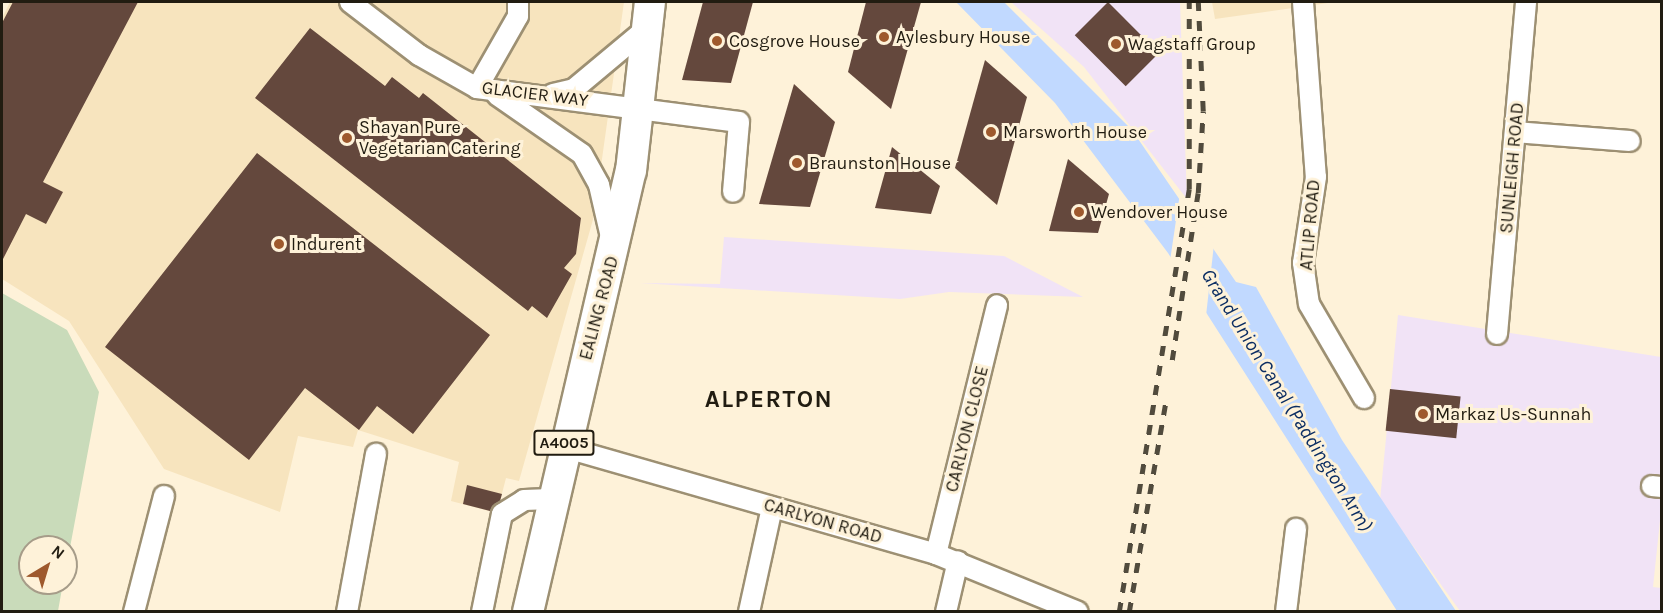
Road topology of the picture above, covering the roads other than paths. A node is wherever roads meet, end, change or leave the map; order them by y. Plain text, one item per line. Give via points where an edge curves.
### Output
1 (350, 2) edge
2 (518, 2) edge
3 (1303, 2) edge
4 (1526, 2) edge
5 (649, 15) edge
6 (482, 89) junction
7 (542, 97) junction
8 (639, 105) junction
9 (1515, 132) junction
10 (1630, 141) dead end
11 (733, 192) dead end
12 (614, 251) junction
13 (997, 305) dead end
14 (1497, 334) dead end
15 (1364, 398) dead end
16 (563, 447) junction
17 (376, 454) dead end
18 (164, 496) dead end
19 (551, 498) junction
20 (772, 507) junction
21 (1296, 529) dead end
22 (936, 554) junction
23 (958, 561) junction
24 (134, 612) edge
25 (347, 612) edge
26 (482, 612) edge
27 (528, 612) edge
28 (748, 612) edge
29 (946, 612) edge
30 (1078, 612) edge
31 (1286, 612) edge

1 - 6 street, GLACIER WAY via 419,55
2 - 6 street via 518,16
3 - 15 street, ATLIP ROAD via 1316,177 1303,263 1309,304
4 - 9 street, SUNLEIGH ROAD
5 - 7 street via 574,88
5 - 8 main road, EALING ROAD / A4005
6 - 7 street, GLACIER WAY
6 - 12 street via 549,126 582,154 602,195
7 - 8 street, GLACIER WAY
8 - 11 street, GLACIER WAY via 739,122
8 - 12 main road, EALING ROAD / A4005
9 - 10 street
9 - 14 street, SUNLEIGH ROAD
12 - 16 main road, EALING ROAD / A4005
13 - 22 street, CARLYON CLOSE
16 - 19 main road, EALING ROAD / A4005
16 - 20 street, CARLYON ROAD
17 - 25 street
18 - 24 street
19 - 26 street via 524,500 502,514
19 - 27 main road, EALING ROAD / A4005
20 - 22 street, CARLYON ROAD
20 - 28 street
21 - 31 street
22 - 23 street, CARLYON ROAD
23 - 29 street
23 - 30 street, CARLYON ROAD

